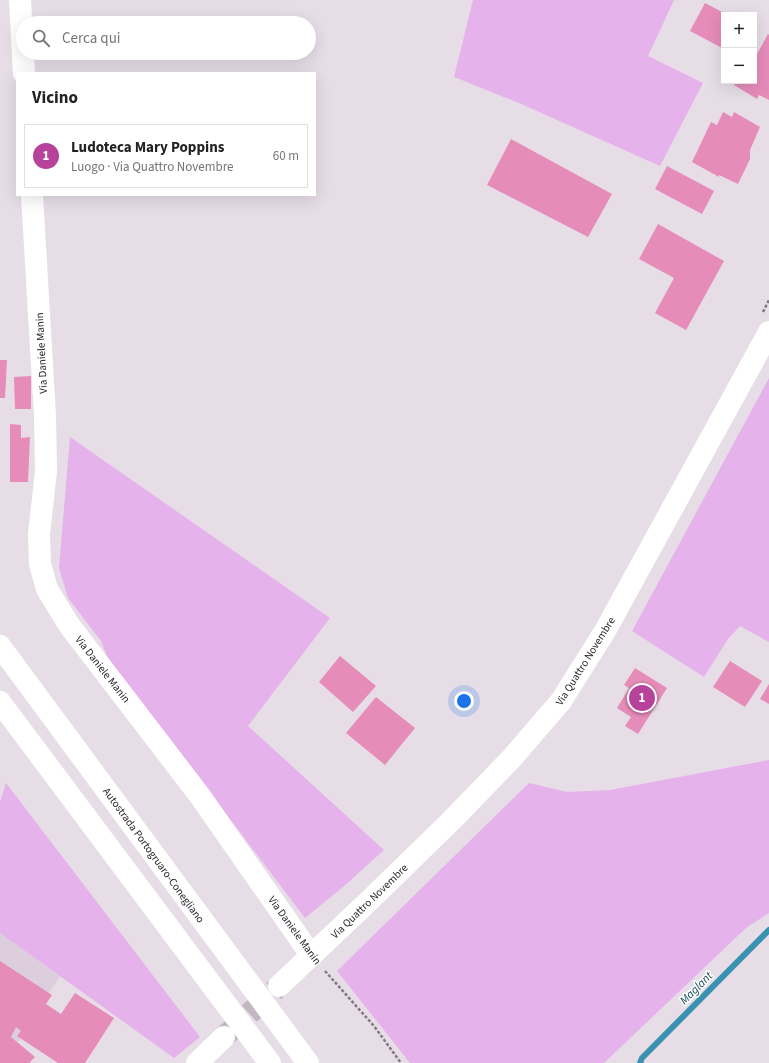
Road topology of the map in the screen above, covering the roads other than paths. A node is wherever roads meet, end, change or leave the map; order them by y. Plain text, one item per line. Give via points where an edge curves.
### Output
1 (20, 0) edge
2 (21, 16) edge
3 (23, 60) edge
4 (24, 72) edge
5 (32, 196) edge
6 (765, 323) edge
7 (0, 646) edge
8 (0, 702) edge
9 (311, 955) junction
10 (279, 986) tunnel mouth
11 (224, 1037) tunnel mouth
12 (197, 1063) edge
13 (270, 1063) edge
14 (308, 1063) edge

1 - 2 main road
3 - 4 main road
5 - 9 main road, Via Daniele Manin via 45,416 46,471 39,556 47,589 69,625 200,796
6 - 9 main road, Via Quattro Novembre via 605,631 561,701 511,760 453,819
7 - 14 main road, Autostrada Portogruaro-Conegliano
8 - 13 main road
9 - 10 main road, Via Quattro Novembre
11 - 12 main road

